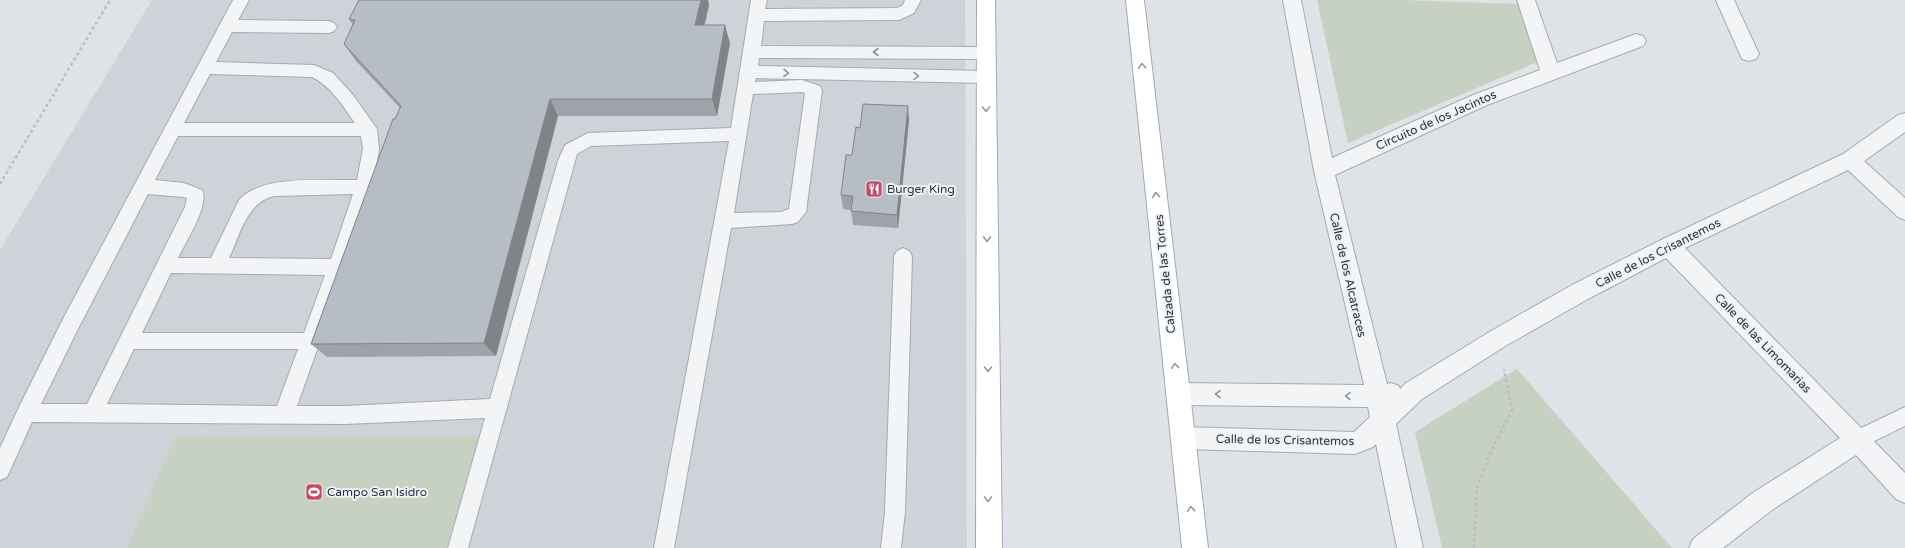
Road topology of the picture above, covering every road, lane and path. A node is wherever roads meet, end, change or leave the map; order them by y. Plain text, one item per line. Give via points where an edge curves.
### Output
1 (110, 0) edge
2 (241, 0) edge
3 (913, 0) edge
4 (986, 0) edge
5 (1135, 0) edge
6 (1292, 0) edge
7 (1526, 0) edge
8 (1725, 0) edge
9 (758, 8) edge
10 (228, 26) junction
11 (329, 27) dead end
12 (1636, 41) dead end
13 (752, 52) junction
14 (985, 53) junction
15 (1749, 54) dead end
16 (206, 68) junction
17 (1550, 72) junction
18 (986, 77) junction
19 (746, 80) junction
20 (1905, 121) edge
21 (369, 129) junction
22 (174, 130) junction
23 (738, 134) junction
24 (1850, 160) junction
25 (1324, 171) junction
26 (0, 184) edge
27 (364, 187) junction
28 (143, 188) junction
29 (1905, 211) edge
30 (724, 221) junction
31 (1669, 246) junction
32 (903, 256) dead end
33 (217, 265) junction
34 (166, 266) junction
35 (337, 266) junction
36 (1499, 338) junction
37 (130, 341) junction
38 (310, 341) junction
39 (1414, 391) junction
40 (1178, 394) junction
41 (1378, 396) junction
42 (497, 408) junction
43 (26, 413) junction
44 (93, 414) junction
45 (284, 414) junction
46 (1905, 416) edge
47 (1383, 422) junction
48 (1183, 438) junction
49 (1858, 440) junction
50 (0, 470) edge
51 (1905, 491) edge
52 (458, 548) edge
53 (664, 548) edge
54 (891, 548) edge
55 (989, 548) edge
56 (1195, 548) edge
57 (1410, 548) edge
58 (1474, 548) edge
59 (1702, 548) edge

1 - 26 path
2 - 10 lane
3 - 9 lane via 909,9 900,14
4 - 14 main road
40 -> 5 main road, Calzada de las Torres
6 - 25 street, Calle de los Alcatraces
7 - 17 street
8 - 15 street
9 - 13 lane
10 - 11 lane
10 - 16 lane
12 - 17 street, Circuito de los Jacintos
14 -> 13 lane
13 - 19 lane
14 - 18 main road
16 - 21 lane via 314,71 327,77
16 - 22 lane
17 - 25 street, Circuito de los Jacintos via 1480,100
19 -> 18 lane
18 -> 55 main road
19 - 23 lane
19 - 30 lane via 802,86 814,90 797,212 792,217 781,219
20 - 24 street, Calle de los Crisantemos
21 - 22 lane
21 - 27 lane via 371,149
22 - 28 lane
23 - 30 lane
23 - 42 lane via 588,140 571,150
24 - 29 street
24 - 31 street, Calle de los Crisantemos
25 - 41 street, Calle de los Alcatraces
27 - 33 lane via 263,191 244,205
27 - 35 lane
28 - 34 lane via 183,189 196,195 194,206
28 - 43 lane
30 - 53 lane
31 - 36 street, Calle de los Crisantemos
31 - 49 street, Calle de las Limomarias
32 - 54 lane via 895,512
33 - 34 lane
33 - 35 lane
34 - 37 lane
35 - 38 lane
36 - 39 street, Calle de los Crisantemos
36 - 58 path via 1512,410 1492,449 1477,487
37 - 38 lane
37 - 44 lane
38 - 45 lane
39 - 41 street, Calle de los Crisantemos
39 - 47 street, Calle de los Crisantemos
41 -> 40 street, Calle de los Crisantemos
40 - 48 main road, Calzada de las Torres
41 - 47 street, Calle de los Alcatraces
42 - 45 lane via 345,415
42 - 52 lane
43 - 44 lane
43 - 50 lane
44 - 45 lane
46 - 49 lane
47 - 48 street, Calle de los Crisantemos via 1364,439 1355,443
47 - 57 street, Calle de los Alcatraces
56 -> 48 main road, Calzada de las Torres
49 - 51 street, Calle de las Limomarias
49 - 59 street via 1763,501

